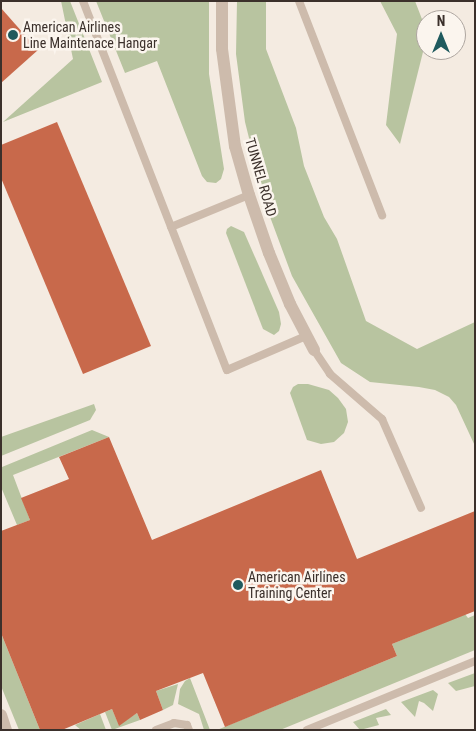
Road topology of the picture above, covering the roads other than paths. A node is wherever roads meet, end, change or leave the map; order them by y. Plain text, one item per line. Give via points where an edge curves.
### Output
1 (83, 1) edge
2 (222, 1) edge
3 (299, 1) edge
4 (249, 195) junction
5 (382, 215) dead end
6 (171, 227) junction
7 (306, 336) junction
8 (314, 350) joint
9 (421, 508) dead end
10 (475, 661) edge
11 (1, 715) edge
12 (6, 730) edge
13 (156, 730) edge
14 (188, 730) edge
15 (307, 730) edge

1 - 6 lane
2 - 4 street, TUNNEL ROAD via 226,88
3 - 5 lane
4 - 6 lane
4 - 7 street, TUNNEL ROAD via 269,253
6 - 7 lane via 227,370
7 - 8 street, TUNNEL ROAD
8 - 9 lane via 330,374 382,419
10 - 15 lane
11 - 12 street
13 - 14 lane via 174,723 187,725

